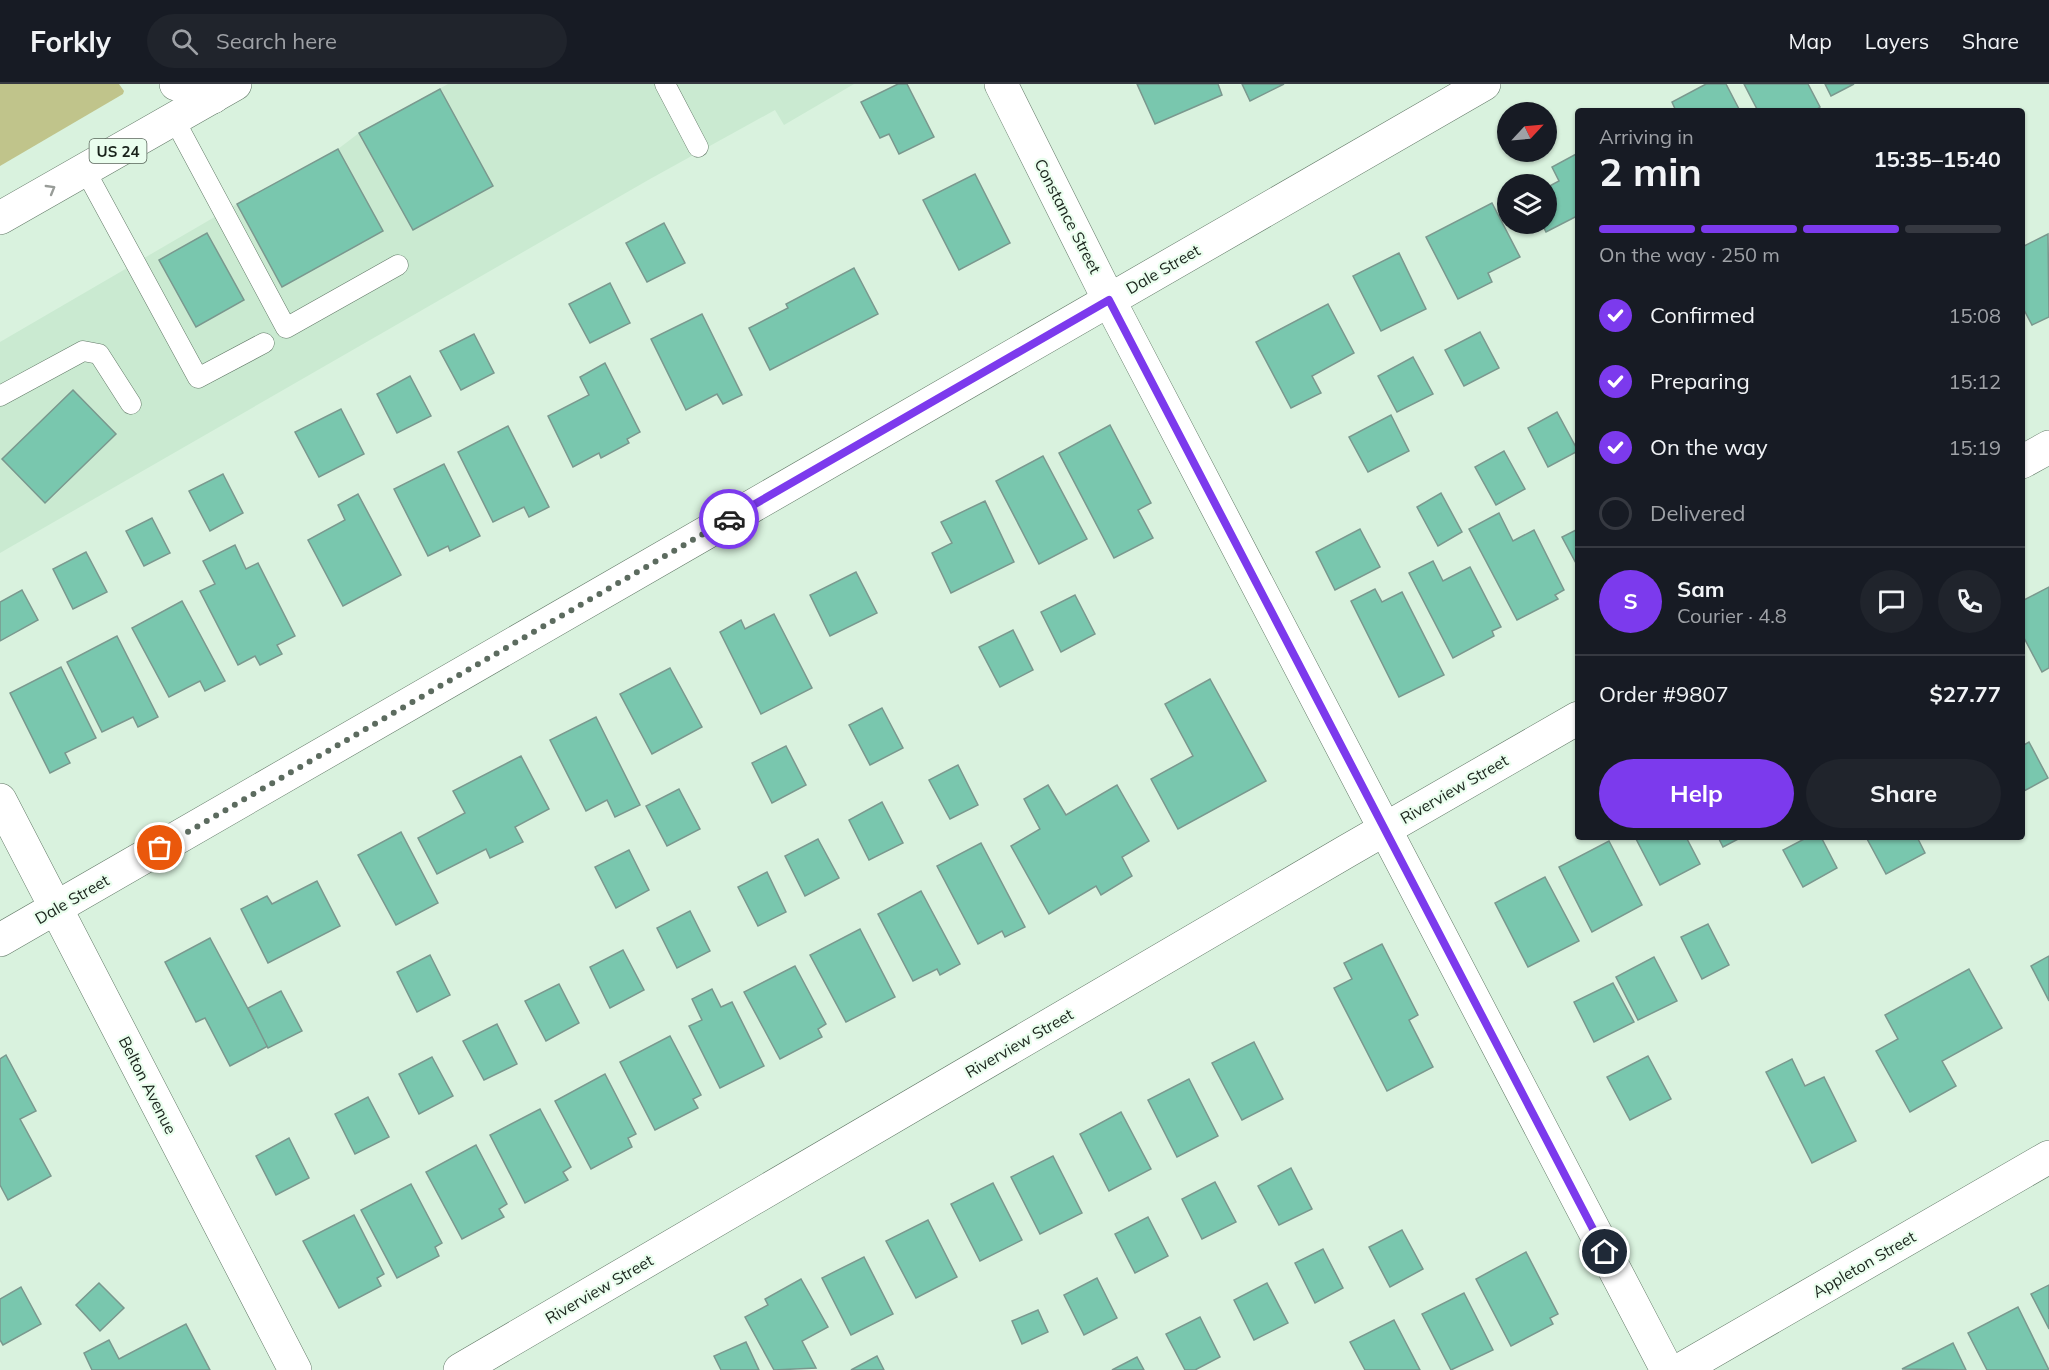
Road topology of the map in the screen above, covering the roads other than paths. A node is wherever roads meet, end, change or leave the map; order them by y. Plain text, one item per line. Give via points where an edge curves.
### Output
1 (176, 84) edge
2 (665, 84) edge
3 (1001, 84) edge
4 (1484, 84) edge
5 (224, 90) edge
6 (174, 119) junction
7 (698, 147) dead end
8 (85, 170) junction
9 (0, 218) edge
10 (398, 265) dead end
11 (1109, 300) junction
12 (264, 343) dead end
13 (0, 396) edge
14 (131, 404) dead end
15 (2049, 447) edge
16 (2025, 460) edge
17 (1575, 720) edge
18 (0, 800) edge
19 (1385, 829) junction
20 (57, 908) junction
21 (0, 940) edge
22 (2049, 1157) edge
23 (295, 1370) edge
24 (460, 1370) edge
25 (1667, 1370) edge
26 (1680, 1370) edge

1 - 5 street
2 - 7 lane
3 - 11 street, Constance Street
4 - 11 street, Dale Street
5 - 6 street, US 24
6 - 8 street, US 24
6 - 10 lane via 286,328
9 -> 8 street, US 24
8 - 12 lane via 198,378
11 - 19 street, Constance Street
11 - 20 street, Dale Street
13 - 14 lane via 83,351 99,354
15 - 16 street
17 - 19 street, Riverview Street
18 - 20 street, Belton Avenue
19 - 24 street, Riverview Street
19 - 25 street, Constance Street
20 - 21 street, Dale Street
20 - 23 street, Belton Avenue
22 - 26 street, Appleton Street

